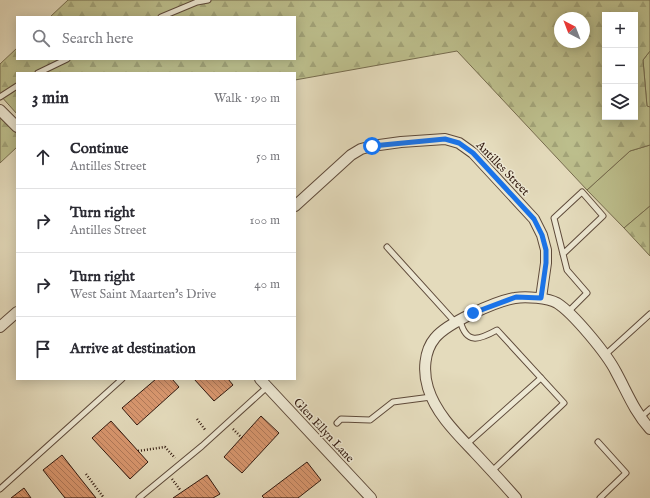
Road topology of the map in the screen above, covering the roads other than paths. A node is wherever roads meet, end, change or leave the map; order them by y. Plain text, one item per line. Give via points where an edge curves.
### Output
1 (208, 0) edge
2 (164, 16) edge
3 (65, 60) edge
4 (40, 72) edge
5 (16, 87) edge
6 (0, 97) edge
7 (0, 110) edge
8 (16, 125) edge
9 (296, 205) edge
10 (386, 247) dead end
11 (563, 254) junction
12 (541, 298) junction
13 (568, 312) junction
14 (16, 313) edge
15 (650, 314) edge
16 (458, 321) junction
17 (0, 328) edge
18 (605, 354) junction
19 (541, 378) junction
20 (121, 380) edge
21 (263, 383) edge
22 (431, 397) junction
23 (650, 409) edge
24 (640, 418) junction
25 (337, 423) dead end
26 (650, 429) edge
27 (598, 442) dead end
28 (467, 444) junction
29 (492, 472) junction
30 (0, 489) edge
31 (139, 498) edge
32 (371, 498) edge
33 (516, 498) edge
34 (600, 498) edge

1 - 2 lane
3 - 4 lane
5 - 6 lane
7 - 8 street
9 - 12 street, Antilles Street via 361,149 401,142 445,139 459,143 473,153 534,219 546,250
10 - 16 lane
11 - 11 lane via 603,216 582,192 554,218
11 - 13 lane via 567,270 587,293
12 - 13 street via 556,303
12 - 16 street via 516,297
13 - 18 street
14 - 17 street
15 - 18 lane
16 - 19 lane via 471,338 478,339 497,330
16 - 22 street via 446,327 434,338 428,351 425,368
18 - 24 street
19 - 28 lane
19 - 29 lane via 564,403
20 - 30 lane
21 - 31 lane via 212,437
21 - 32 street, Glen Ellyn Lane
22 - 25 lane via 393,402 370,420 341,419
22 - 28 street via 446,421
23 - 24 lane
24 - 26 street
27 - 34 lane via 626,473
28 - 29 street
29 - 33 street

